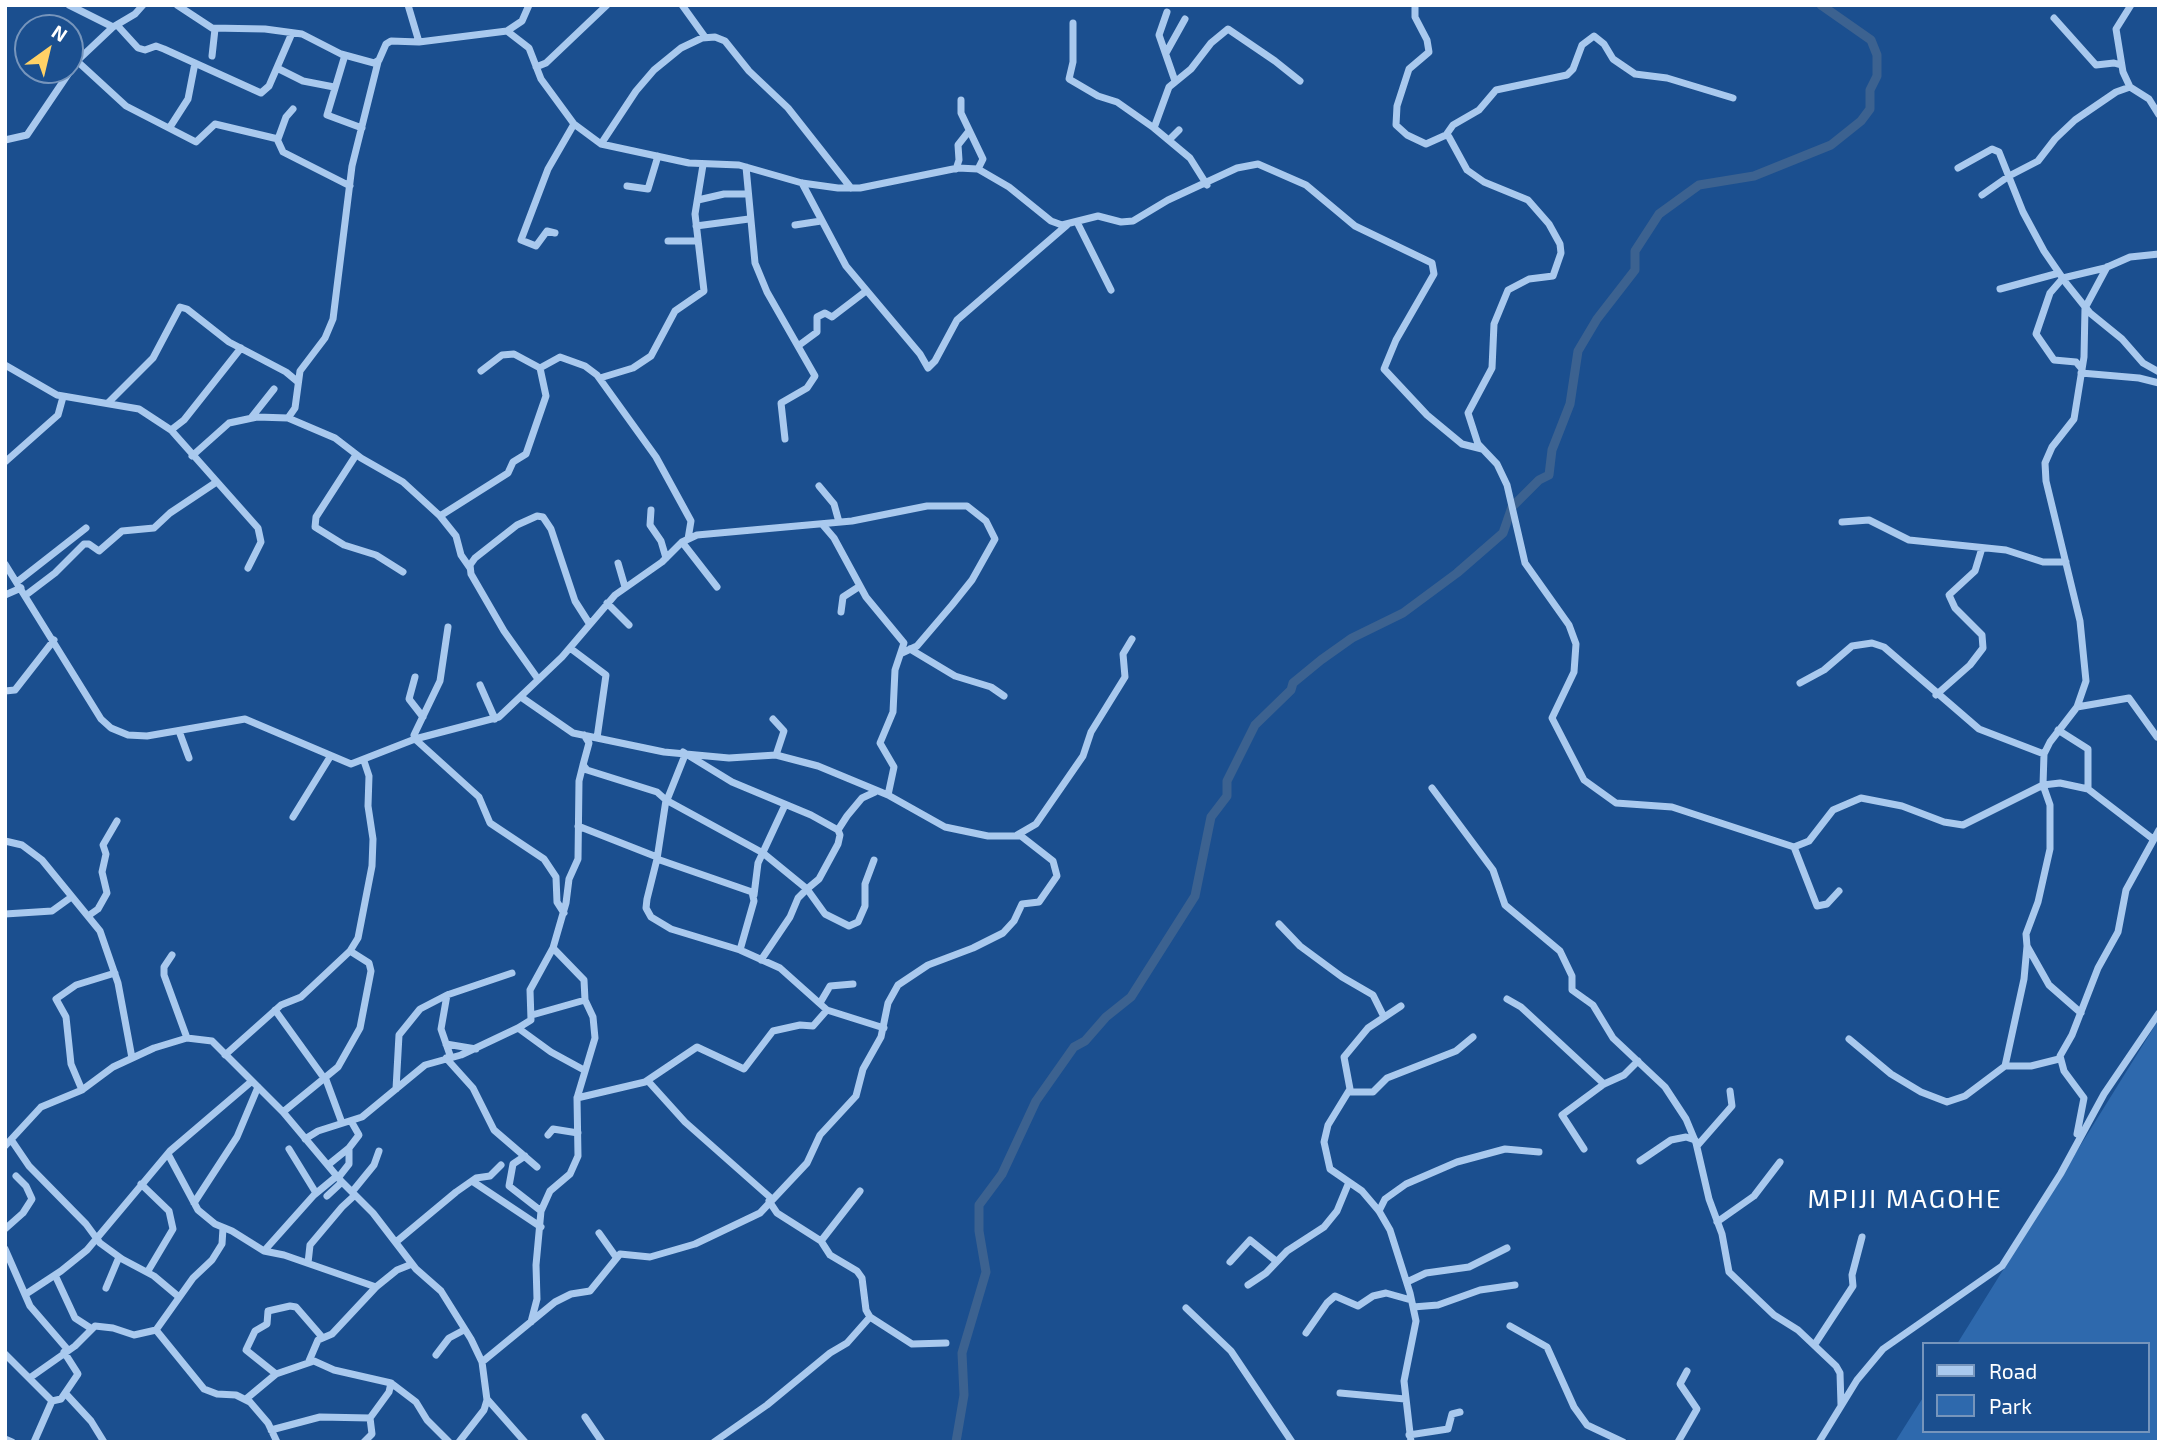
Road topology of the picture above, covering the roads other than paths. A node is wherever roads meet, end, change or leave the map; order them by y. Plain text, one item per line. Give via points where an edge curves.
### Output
1 (69, 5) edge
2 (143, 5) edge
3 (177, 5) edge
4 (408, 5) edge
5 (529, 5) edge
6 (607, 5) edge
7 (682, 5) edge
8 (1415, 5) edge
9 (2130, 5) edge
10 (1167, 12) dead end
11 (2054, 18) dead end
12 (1185, 19) dead end
13 (1073, 23) dead end
14 (115, 26) junction
15 (215, 29) junction
16 (507, 31) junction
17 (292, 33) junction
18 (705, 37) junction
19 (419, 42) junction
20 (1166, 53) junction
21 (84, 55) edge
22 (345, 55) junction
23 (212, 56) dead end
24 (377, 62) junction
25 (195, 63) junction
26 (2121, 65) junction
27 (84, 67) edge
28 (536, 67) junction
29 (276, 68) junction
30 (1175, 82) junction
31 (1300, 82) dead end
32 (62, 84) edge
33 (334, 87) junction
34 (2130, 88) junction
35 (1732, 98) dead end
36 (961, 100) dead end
37 (293, 108) dead end
38 (2159, 115) edge
39 (573, 124) junction
40 (170, 127) junction
41 (362, 128) junction
42 (1154, 128) junction
43 (1179, 130) dead end
44 (969, 131) junction
45 (1446, 135) junction
46 (277, 139) junction
47 (5, 140) edge
48 (1169, 140) junction
49 (601, 144) junction
50 (658, 156) junction
51 (703, 165) junction
52 (746, 167) junction
53 (1958, 167) dead end
54 (956, 169) junction
55 (978, 169) junction
56 (2009, 176) junction
57 (802, 183) junction
58 (1207, 185) junction
59 (350, 186) junction
60 (627, 186) dead end
61 (850, 188) junction
62 (748, 194) junction
63 (1982, 195) dead end
64 (698, 200) junction
65 (750, 219) junction
66 (821, 221) junction
67 (1077, 222) junction
68 (795, 225) dead end
69 (696, 226) junction
70 (1068, 226) junction
71 (555, 233) dead end
72 (697, 240) junction
73 (668, 241) dead end
74 (2159, 254) edge
75 (2107, 267) junction
76 (2061, 276) junction
77 (2000, 289) dead end
78 (1111, 290) dead end
79 (866, 291) junction
80 (2085, 308) junction
81 (798, 346) junction
82 (241, 348) junction
83 (5, 365) edge
84 (540, 369) junction
85 (481, 371) dead end
86 (2082, 371) junction
87 (2159, 372) edge
88 (600, 378) junction
89 (298, 382) junction
90 (2159, 383) edge
91 (274, 389) dead end
92 (63, 397) junction
93 (110, 402) junction
94 (251, 418) junction
95 (288, 418) junction
96 (171, 430) junction
97 (785, 439) dead end
98 (1482, 449) junction
99 (356, 455) junction
100 (192, 456) junction
101 (5, 462) edge
102 (215, 483) junction
103 (819, 486) dead end
104 (651, 510) dead end
105 (440, 516) junction
106 (839, 522) junction
107 (1842, 522) dead end
108 (822, 524) junction
109 (86, 528) dead end
110 (685, 541) junction
111 (1982, 548) junction
112 (666, 558) junction
113 (2066, 562) junction
114 (618, 563) dead end
115 (5, 564) edge
116 (248, 568) dead end
117 (470, 568) junction
118 (403, 572) dead end
119 (859, 586) junction
120 (625, 587) junction
121 (717, 587) dead end
122 (21, 588) junction
123 (5, 595) edge
124 (607, 603) junction
125 (841, 612) dead end
126 (589, 622) junction
127 (629, 625) dead end
128 (448, 627) dead end
129 (1132, 639) dead end
130 (54, 640) junction
131 (570, 648) junction
132 (906, 651) junction
133 (415, 677) dead end
134 (538, 679) junction
135 (1800, 683) dead end
136 (480, 685) dead end
137 (5, 691) edge
138 (1936, 695) junction
139 (1004, 696) dead end
140 (521, 697) junction
141 (2077, 707) junction
142 (423, 717) junction
143 (495, 719) junction
144 (773, 719) dead end
145 (2059, 730) junction
146 (180, 732) junction
147 (584, 735) junction
148 (414, 737) junction
149 (2157, 737) edge
150 (597, 738) junction
151 (684, 753) junction
152 (2044, 754) junction
153 (776, 755) junction
154 (330, 757) junction
155 (189, 758) dead end
156 (364, 761) junction
157 (583, 765) junction
158 (2043, 785) junction
159 (1432, 788) dead end
160 (2088, 789) junction
161 (876, 792) junction
162 (888, 795) junction
163 (666, 800) junction
164 (785, 805) junction
165 (293, 817) dead end
166 (117, 821) dead end
167 (578, 826) junction
168 (838, 830) junction
169 (2159, 830) edge
170 (1017, 835) junction
171 (2153, 839) junction
172 (5, 841) edge
173 (1794, 847) junction
174 (763, 853) junction
175 (657, 858) junction
176 (874, 860) dead end
177 (807, 889) junction
178 (1839, 891) dead end
179 (754, 895) junction
180 (70, 898) junction
181 (564, 913) junction
182 (5, 914) edge
183 (88, 915) junction
184 (1279, 925) dead end
185 (2027, 946) junction
186 (553, 948) junction
187 (740, 950) junction
188 (350, 951) junction
189 (172, 955) dead end
190 (761, 960) junction
191 (115, 973) junction
192 (512, 973) dead end
193 (853, 984) dead end
194 (447, 995) junction
195 (1507, 999) dead end
196 (585, 1000) junction
197 (820, 1003) junction
198 (1401, 1006) dead end
199 (275, 1010) junction
200 (827, 1010) junction
201 (2081, 1013) junction
202 (2159, 1013) edge
203 (1384, 1017) junction
204 (530, 1019) junction
205 (518, 1028) junction
206 (884, 1028) junction
207 (529, 1033) junction
208 (1473, 1037) dead end
209 (187, 1038) junction
210 (1849, 1039) dead end
211 (446, 1044) junction
212 (475, 1049) junction
213 (225, 1055) junction
214 (132, 1058) junction
215 (449, 1058) junction
216 (2059, 1059) junction
217 (1638, 1061) junction
218 (2005, 1066) junction
219 (584, 1070) junction
220 (324, 1077) junction
221 (252, 1081) junction
222 (648, 1081) junction
223 (1604, 1084) junction
224 (258, 1087) junction
225 (396, 1089) junction
226 (82, 1090) junction
227 (1730, 1091) dead end
228 (1349, 1092) junction
229 (577, 1098) junction
230 (283, 1112) junction
231 (351, 1121) junction
232 (342, 1123) junction
233 (578, 1133) junction
234 (548, 1135) dead end
235 (305, 1139) junction
236 (2076, 1141) junction
237 (1696, 1143) junction
238 (9, 1144) edge
239 (349, 1148) junction
240 (289, 1149) dead end
241 (1584, 1149) dead end
242 (379, 1151) dead end
243 (1539, 1152) dead end
244 (167, 1154) junction
245 (525, 1157) junction
246 (1640, 1161) dead end
247 (1780, 1162) dead end
248 (328, 1165) junction
249 (501, 1165) dead end
250 (537, 1167) dead end
251 (16, 1176) dead end
252 (339, 1179) junction
253 (472, 1181) junction
254 (1349, 1182) junction
255 (141, 1184) junction
256 (860, 1191) dead end
257 (354, 1193) junction
258 (316, 1194) junction
259 (327, 1196) dead end
260 (771, 1200) junction
261 (194, 1203) junction
262 (541, 1211) junction
263 (1379, 1211) junction
264 (1717, 1222) junction
265 (541, 1227) junction
266 (223, 1228) junction
267 (5, 1229) edge
268 (598, 1233) dead end
269 (1861, 1237) dead end
270 (97, 1239) junction
271 (821, 1241) junction
272 (396, 1242) junction
273 (1507, 1248) dead end
274 (5, 1249) edge
275 (264, 1251) junction
276 (119, 1257) junction
277 (616, 1257) junction
278 (1276, 1261) junction
279 (1230, 1262) dead end
280 (308, 1263) junction
281 (412, 1264) junction
282 (148, 1271) junction
283 (55, 1276) junction
284 (1407, 1282) junction
285 (1248, 1285) dead end
286 (1515, 1285) dead end
287 (376, 1287) junction
288 (106, 1288) dead end
289 (26, 1294) junction
290 (179, 1297) junction
291 (1412, 1303) junction
292 (1186, 1308) dead end
293 (870, 1317) junction
294 (530, 1323) junction
295 (1510, 1326) dead end
296 (92, 1329) junction
297 (156, 1330) junction
298 (464, 1330) junction
299 (1306, 1332) dead end
300 (322, 1337) junction
301 (946, 1343) dead end
302 (1815, 1344) junction
303 (66, 1351) junction
304 (5, 1354) edge
305 (436, 1355) dead end
306 (309, 1361) junction
307 (482, 1362) junction
308 (12, 1363) junction
309 (5, 1370) edge
310 (1687, 1371) dead end
311 (276, 1374) junction
312 (31, 1377) junction
313 (391, 1383) junction
314 (1339, 1393) dead end
315 (66, 1394) junction
316 (246, 1399) junction
317 (487, 1399) junction
318 (1405, 1399) junction
319 (52, 1401) junction
320 (1841, 1405) junction
321 (1460, 1412) dead end
322 (585, 1417) dead end
323 (370, 1419) junction
324 (271, 1430) junction
325 (1410, 1438) edge
326 (5, 1439) edge
327 (12, 1442) edge
328 (34, 1442) edge
329 (104, 1442) edge
330 (277, 1442) edge
331 (364, 1442) edge
332 (449, 1442) edge
333 (459, 1442) edge
334 (525, 1442) edge
335 (602, 1442) edge
336 (714, 1442) edge
337 (1292, 1442) edge
338 (1623, 1442) edge
339 (1678, 1442) edge
340 (1819, 1442) edge

1 - 14 street
2 - 14 street
3 - 15 street
4 - 19 street
5 - 16 street via 522,20
6 - 28 street via 546,63
7 - 18 street
8 - 45 street via 1415,18 1429,52 1409,69 1396,125 1426,144
9 - 26 street via 2116,29
10 - 20 street via 1159,34
11 - 26 street via 2096,65
12 - 20 street
13 - 42 street via 1069,79 1117,102
14 - 21 street
14 - 25 street via 141,49 156,46
15 - 17 street
15 - 23 street
16 - 19 street
16 - 28 street via 528,48
17 - 22 street via 306,35
17 - 29 street
18 - 49 street via 674,52 654,70
18 - 61 street via 725,41 788,108
19 - 24 street via 388,43
20 - 30 street
22 - 24 street
22 - 33 street
24 - 41 street
25 - 29 street via 261,93
25 - 40 street via 188,99
26 - 34 street
27 - 40 street via 126,106
28 - 39 street
29 - 33 street via 303,81
30 - 31 street via 1228,29
30 - 42 street via 1162,99
32 - 47 street via 33,129
33 - 41 street via 329,117
34 - 38 street via 2149,99
34 - 56 street via 2074,120 2038,161
35 - 45 street via 1667,78 1636,74 1613,59 1594,36 1582,45 1567,75 1496,90
36 - 44 street
37 - 46 street
39 - 49 street
39 - 71 street via 548,169 521,240 536,246 547,231
40 - 46 street via 196,142 215,124
41 - 59 street
42 - 48 street
43 - 48 street
44 - 54 street via 958,145
44 - 55 street via 983,159
45 - 98 street via 1475,177 1534,205 1556,233 1561,253 1553,276 1512,286 1502,301 1494,324 1492,368 1468,409
46 - 59 street via 284,152
48 - 58 street via 1190,158
49 - 50 street
50 - 51 street
50 - 60 street via 648,189
51 - 52 street
51 - 64 street
52 - 57 street
52 - 62 street
53 - 56 street via 1996,149
54 - 55 street
54 - 61 street
55 - 70 street via 1051,221
56 - 63 street
56 - 76 street via 2023,212
57 - 61 street
57 - 66 street
58 - 67 street via 1168,200 1133,221 1098,216
58 - 98 street via 1244,166 1264,166 1306,185 1355,226 1431,262 1434,274 1384,369 1462,444
59 - 89 street via 333,319
62 - 64 street
62 - 65 street
64 - 69 street
65 - 69 street
65 - 81 street via 752,250 761,279
66 - 68 street
66 - 79 street
67 - 70 street
67 - 78 street
69 - 72 street
70 - 79 street via 957,320 928,368
72 - 73 street
72 - 88 street via 703,292 675,311 651,356 633,368
74 - 75 street via 2130,257
75 - 76 street
75 - 80 street
76 - 77 street
76 - 80 street
76 - 86 street via 2048,297 2036,334 2054,360 2077,362
79 - 81 street via 832,317 825,313 817,317 817,332
80 - 86 street
80 - 87 street
81 - 97 street via 815,377 807,388 781,403
82 - 89 street
82 - 93 street via 180,307 153,358
82 - 96 street
83 - 92 street
84 - 85 street via 510,353
84 - 88 street via 563,358
84 - 105 street via 546,392 528,451 513,462 509,473
86 - 90 street
86 - 113 street via 2074,419 2045,463
88 - 110 street via 653,451 680,500 692,524
89 - 95 street via 295,408
91 - 94 street
92 - 93 street
92 - 101 street via 58,415
93 - 96 street via 139,410
94 - 95 street
94 - 100 street via 222,426
95 - 99 street via 335,438
96 - 100 street
98 - 173 street via 1497,464 1507,485 1525,563 1569,625 1576,644 1574,672 1552,718 1584,780 1616,803 1672,807
99 - 105 street via 403,482
99 - 118 street via 316,517 315,527
100 - 102 street
102 - 116 street via 260,532 261,542
102 - 122 street via 154,528 122,531 99,551 84,544 60,569
103 - 106 street via 834,504
104 - 112 street via 650,525
105 - 117 street via 456,536
106 - 108 street
106 - 132 street via 926,506 964,505 992,528 995,539 972,580 923,640
107 - 111 street via 1869,520 1909,540
108 - 110 street via 703,533
108 - 119 street
109 - 122 street
110 - 112 street
110 - 121 street
111 - 113 street via 2012,551 2049,563
111 - 138 street via 1976,569 1949,595 1955,608 1982,635 1983,648
112 - 120 street
113 - 141 street via 2080,621 2086,681
114 - 120 street
115 - 122 street
117 - 126 street via 479,554 510,529 543,517 575,601
117 - 134 street via 504,631
119 - 125 street via 843,597
119 - 132 street
120 - 124 street
122 - 123 street
122 - 130 street
124 - 126 street
124 - 127 street
126 - 131 street
128 - 142 street via 442,674
129 - 170 street via 1123,654 1125,677 1091,732 1083,756 1036,824
130 - 137 street via 15,690
130 - 146 street via 107,725 142,736
131 - 134 street
131 - 150 street via 607,676
132 - 139 street
132 - 162 street via 895,670 893,712 880,743 895,770
133 - 142 street via 410,701
134 - 140 street
135 - 138 street via 1852,646 1872,643 1895,654
136 - 143 street
138 - 152 street via 1979,729
140 - 143 street
140 - 147 street via 559,725
141 - 145 street
141 - 149 street via 2129,698
142 - 148 street
143 - 148 street
144 - 153 street via 783,730
145 - 152 street
145 - 160 street via 2088,749
146 - 154 street via 253,720
146 - 155 street
147 - 150 street
147 - 157 street via 589,748
148 - 156 street
148 - 181 street via 479,797 490,823 544,859 556,877 557,902
150 - 151 street
151 - 153 street via 729,758
151 - 163 street
151 - 164 street via 732,782
152 - 158 street
153 - 161 street via 835,772
154 - 156 street via 351,764
154 - 165 street
156 - 188 street via 369,776 372,866 359,935
157 - 163 street via 590,772 657,792
157 - 167 street
158 - 160 street
158 - 173 street via 1963,825 1875,799 1856,799 1833,810 1809,841
158 - 185 street via 2050,805 2050,849 2028,924
159 - 217 street via 1493,870 1505,905 1560,951 1572,976 1572,990 1593,1005 1613,1038
160 - 171 street
161 - 162 street
161 - 168 street via 862,798
162 - 170 street via 945,827 988,836
163 - 174 street
163 - 175 street
164 - 168 street
164 - 174 street
166 - 183 street via 103,845 107,893 98,909
167 - 175 street
167 - 181 street via 578,859 569,879
168 - 177 street via 838,844 816,884
169 - 171 street
170 - 206 street via 1053,862 1058,871 1055,881 1039,902 1022,904 1003,933 928,965 898,985 888,1003
171 - 201 street via 2126,890 2118,932
172 - 180 street via 22,845 42,860
173 - 178 street via 1817,906 1827,904
174 - 177 street
174 - 179 street
175 - 179 street
175 - 187 street via 646,908 651,917 671,929
176 - 177 street via 865,884 863,911 854,925 825,914
177 - 190 street
179 - 187 street
180 - 182 street via 52,911
180 - 183 street
181 - 186 street
183 - 191 street via 100,931
184 - 203 street via 1300,946 1373,995
185 - 201 street via 2049,985
185 - 218 street
186 - 196 street via 584,980
186 - 204 street via 531,986
187 - 190 street
188 - 199 street via 301,997
188 - 220 street via 370,965 366,1008 342,1061
189 - 209 street via 164,975
190 - 197 street via 780,968
191 - 214 street
191 - 226 street via 76,985 55,999 66,1017 71,1064
192 - 194 street
193 - 197 street via 830,986
194 - 211 street via 441,1029
194 - 225 street via 420,1009 399,1035
195 - 223 street
196 - 204 street
196 - 219 street via 595,1038
197 - 200 street
198 - 203 street
199 - 213 street
199 - 220 street
200 - 206 street
200 - 222 street via 813,1026 774,1031 744,1069 697,1047
201 - 216 street
202 - 236 street
203 - 228 street via 1368,1028 1344,1057
204 - 205 street
204 - 207 street
205 - 207 street
205 - 212 street
206 - 260 street via 863,1069 856,1096 820,1135 807,1163
207 - 219 street
208 - 228 street via 1456,1051 1387,1078 1373,1092
209 - 213 street via 212,1041
209 - 214 street
210 - 218 street via 1898,1079 1947,1102 1965,1096
211 - 212 street
211 - 215 street
212 - 215 street
213 - 221 street
214 - 226 street
215 - 225 street via 425,1065
215 - 245 street via 473,1088 494,1130
216 - 218 street
216 - 236 street via 2084,1098
217 - 223 street via 1624,1075
217 - 237 street via 1661,1082
219 - 229 street
220 - 230 street
220 - 232 street
221 - 224 street
221 - 244 street
222 - 229 street
222 - 260 street via 685,1122
223 - 241 street via 1562,1115
224 - 230 street
224 - 261 street via 237,1137
225 - 231 street
226 - 238 street via 41,1107
227 - 237 street via 1732,1106
228 - 254 street via 1328,1125 1324,1142 1327,1165
229 - 233 street
230 - 235 street
231 - 232 street
231 - 239 street via 359,1135
232 - 235 street
233 - 234 street via 556,1129
233 - 262 street via 579,1151 573,1168 550,1191
235 - 248 street
236 - 320 street via 2002,1266 1882,1349
237 - 246 street via 1686,1137 1671,1140
237 - 264 street
238 - 270 street
239 - 248 street
239 - 252 street via 350,1162
240 - 258 street
242 - 257 street
243 - 263 street via 1505,1149 1457,1162 1405,1184 1385,1199
244 - 255 street
244 - 261 street
245 - 250 street
245 - 262 street via 513,1164 509,1186
247 - 264 street via 1754,1196
248 - 252 street
249 - 253 street via 490,1176
251 - 267 street via 32,1196 23,1213
252 - 257 street
252 - 258 street
252 - 259 street
253 - 265 street
253 - 272 street
254 - 263 street
254 - 278 street via 1324,1227
255 - 270 street
255 - 282 street via 169,1211 173,1229
256 - 271 street
257 - 272 street
257 - 280 street via 310,1245
258 - 275 street
260 - 271 street via 782,1217
260 - 277 street via 752,1219 695,1244 650,1257
261 - 266 street
262 - 265 street
263 - 284 street
264 - 302 street via 1729,1272 1774,1315
265 - 294 street via 537,1299
266 - 275 street
266 - 290 street via 222,1244 212,1260
268 - 277 street
269 - 302 street via 1853,1286
270 - 276 street
270 - 283 street
271 - 293 street via 830,1255 862,1278
272 - 281 street
273 - 284 street via 1469,1267 1426,1273
274 - 289 street
275 - 280 street
276 - 282 street
276 - 288 street
277 - 294 street via 590,1291 564,1297
278 - 279 street via 1250,1240
278 - 285 street
280 - 287 street
281 - 287 street
281 - 298 street via 441,1291
282 - 290 street
283 - 289 street
283 - 296 street via 75,1318
284 - 291 street
286 - 291 street via 1480,1290 1438,1305
287 - 300 street via 332,1334
289 - 303 street
290 - 297 street
291 - 299 street via 1386,1293 1359,1306 1335,1296
291 - 318 street via 1416,1329 1405,1371
292 - 337 street via 1231,1351
293 - 301 street via 912,1344
293 - 336 street via 847,1343
294 - 307 street
295 - 338 street via 1547,1348 1587,1425
296 - 297 street via 104,1326 134,1335
296 - 303 street
297 - 316 street via 204,1389
298 - 305 street via 449,1338
298 - 307 street
300 - 306 street
300 - 311 street via 295,1306 268,1311 267,1324 255,1331 246,1350
302 - 320 street via 1840,1373
303 - 312 street
303 - 315 street via 78,1374
304 - 308 street
306 - 311 street
306 - 313 street
307 - 317 street
308 - 309 street
308 - 312 street
310 - 339 street via 1679,1384 1697,1409
311 - 316 street
312 - 319 street
313 - 323 street
313 - 332 street via 416,1402
314 - 318 street
315 - 319 street
315 - 329 street
316 - 324 street
317 - 333 street
317 - 334 street
318 - 325 street
319 - 328 street
320 - 340 street
321 - 325 street via 1452,1414 1448,1429
322 - 335 street
323 - 324 street via 320,1417
323 - 331 street via 372,1434
324 - 330 street
326 - 327 street

